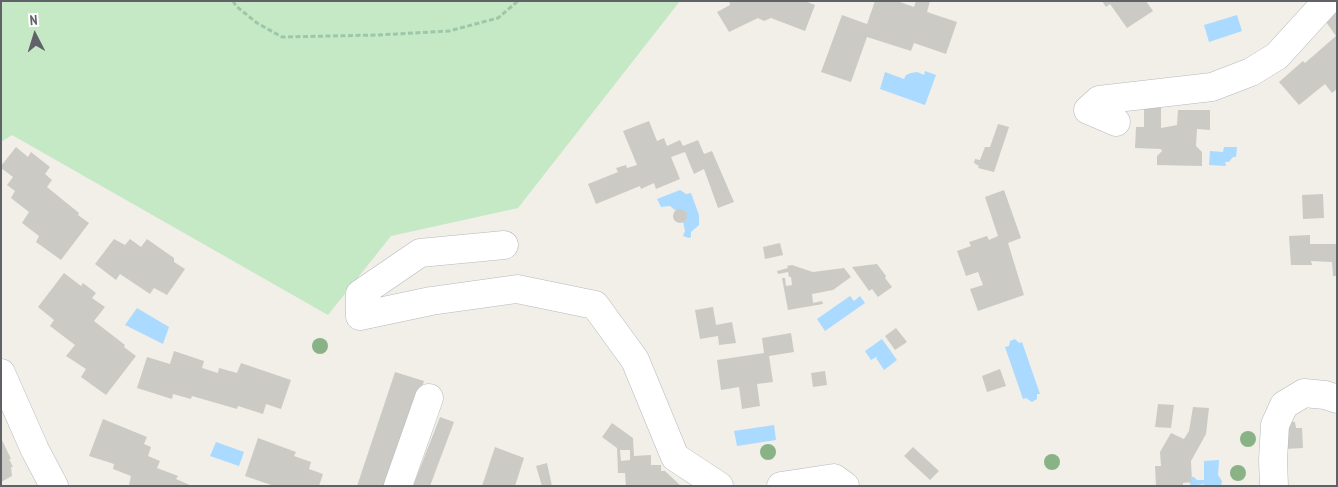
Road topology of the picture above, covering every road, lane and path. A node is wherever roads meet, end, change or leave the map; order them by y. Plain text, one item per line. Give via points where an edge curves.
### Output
1 (233, 1) edge
2 (518, 1) edge
3 (1327, 1) edge
4 (1116, 122) dead end
5 (504, 245) dead end
6 (1, 374) edge
7 (429, 398) dead end
8 (1337, 399) edge
9 (54, 486) edge
10 (398, 486) edge
11 (720, 486) edge
12 (781, 486) edge
13 (845, 486) edge
14 (1274, 486) edge

1 - 2 path via 257,23 282,37 449,31 498,18
3 - 4 street via 1277,56 1251,72 1212,87 1099,100 1088,110
5 - 11 street via 420,253 360,294 360,316 431,301 517,289 595,306 635,360 675,456
6 - 9 street
7 - 10 street
8 - 14 street via 1304,393 1284,404 1275,426
12 - 13 street via 834,478

